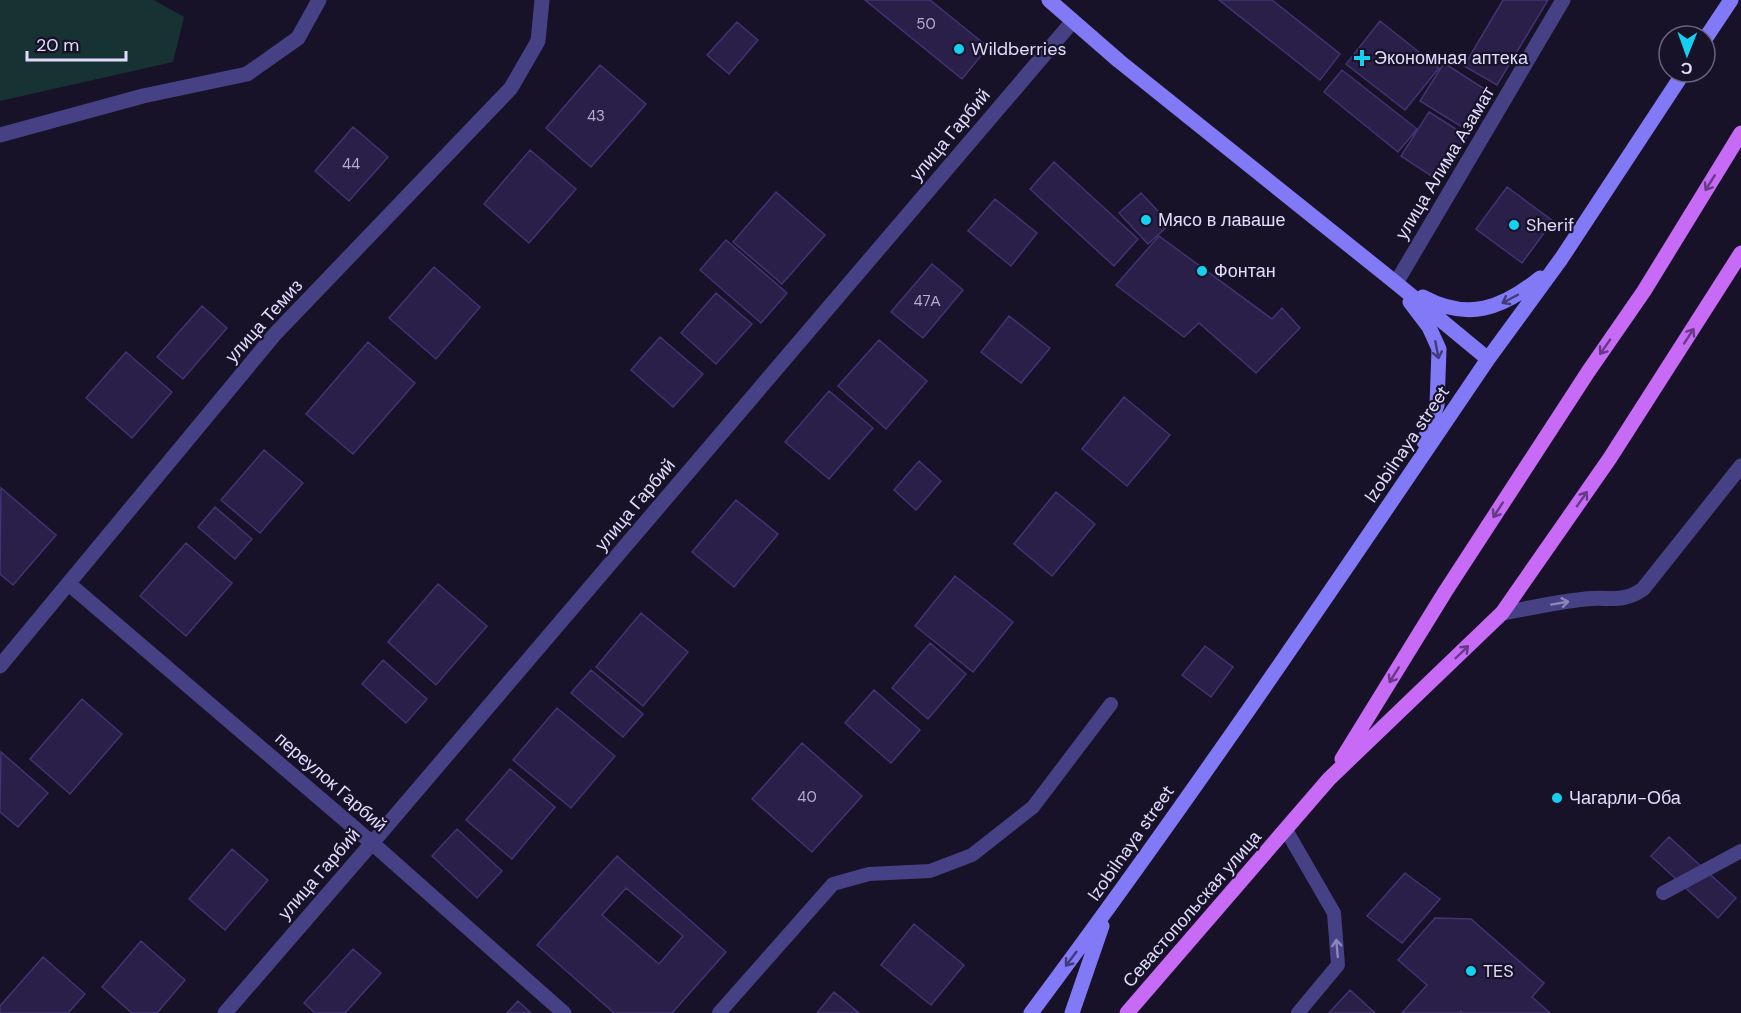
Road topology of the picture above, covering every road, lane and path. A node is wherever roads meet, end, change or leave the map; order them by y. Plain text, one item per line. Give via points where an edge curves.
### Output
1 (319, 0) edge
2 (542, 0) edge
3 (1049, 0) edge
4 (1563, 0) edge
5 (1731, 0) edge
6 (1073, 21) junction
7 (1715, 24) edge
8 (1675, 84) edge
9 (1741, 133) edge
10 (0, 135) edge
11 (1741, 253) edge
12 (1557, 264) junction
13 (1396, 283) junction
14 (1488, 359) junction
15 (1741, 466) edge
16 (1406, 480) junction
17 (69, 584) junction
18 (1502, 613) junction
19 (0, 666) edge
20 (1111, 705) dead end
21 (1329, 779) junction
22 (1287, 830) junction
23 (372, 843) junction
24 (1741, 851) edge
25 (1663, 893) dead end
26 (1107, 912) junction
27 (225, 1013) edge
28 (564, 1013) edge
29 (719, 1013) edge
30 (1031, 1013) edge
31 (1072, 1013) edge
32 (1127, 1013) edge
33 (1298, 1013) edge

1 - 10 street via 298,38 247,74 142,96
2 - 17 street, улица Темиз via 538,41 511,88 275,334
3 - 6 main road
4 - 13 street, улица Алима Азамат
5 - 7 main road
6 - 13 main road
6 - 23 street, улица Гарбий
8 - 12 main road
9 -> 21 main road via 1644,291 1445,592
18 -> 11 main road via 1610,458
12 -> 13 main road via 1523,292 1479,310 1440,306
12 - 14 main road, Izobilnaya street
13 - 14 main road
13 -> 16 main road via 1429,327 1439,349 1437,405
14 - 16 main road, Izobilnaya street
18 -> 15 street via 1586,599 1634,596
16 - 26 main road, Izobilnaya street
17 - 19 street, улица Темиз
17 - 23 street, переулок Гарбий
21 -> 18 main road
20 - 29 lane via 1033,807 981,849 930,871 868,874 833,884
21 - 22 main road, Севастопольская улица
22 - 32 main road, Севастопольская улица
33 -> 22 lane via 1338,964 1334,913
23 - 27 street, улица Гарбий
23 - 28 street, переулок Гарбий
24 - 25 lane
26 -> 30 main road, Izobilnaya street
26 - 31 main road

